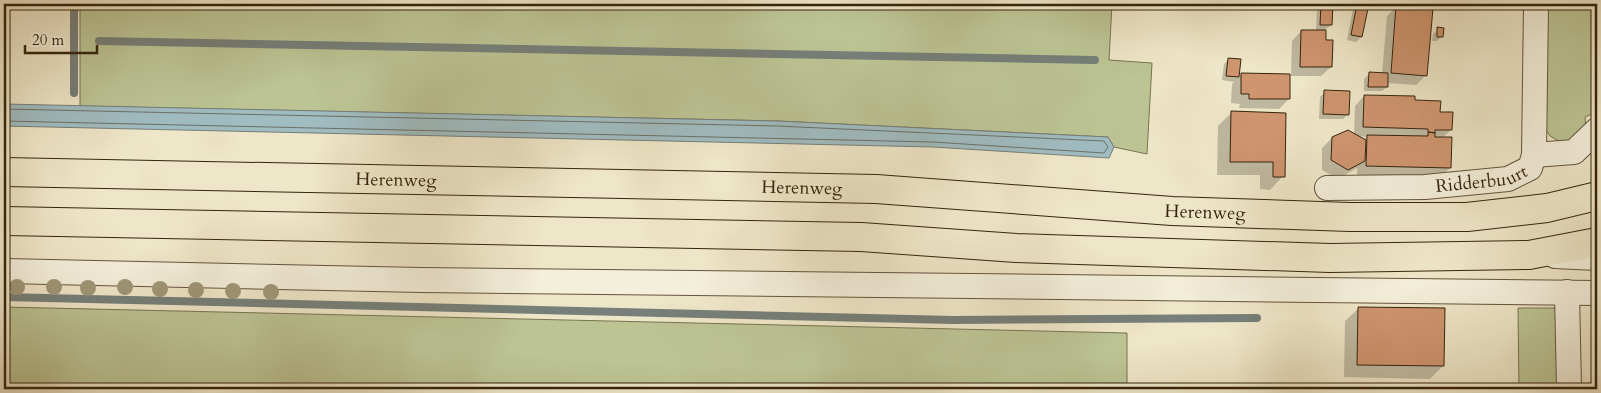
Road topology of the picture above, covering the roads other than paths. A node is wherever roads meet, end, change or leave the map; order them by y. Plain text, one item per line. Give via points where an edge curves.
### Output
1 (1536, 4) edge
2 (1597, 130) edge
3 (1534, 155) junction
4 (4, 172) edge
5 (1327, 188) dead end
6 (1597, 196) edge
7 (4, 221) edge
8 (1597, 242) edge
9 (1529, 255) junction
10 (1597, 258) edge
11 (4, 270) edge
12 (1567, 292) junction
13 (1597, 293) edge
14 (1569, 389) edge

1 - 3 street, Ridderbuurt
2 - 3 street via 1574,152
3 - 5 street, Ridderbuurt via 1530,168 1508,178 1425,187
4 - 6 main road, Herenweg via 876,189 1172,211 1350,218 1467,217 1546,208
7 - 9 main road via 861,238 1026,248 1330,258
8 - 9 main road
9 - 10 street
11 - 12 street via 422,280
12 - 13 street
12 - 14 street

